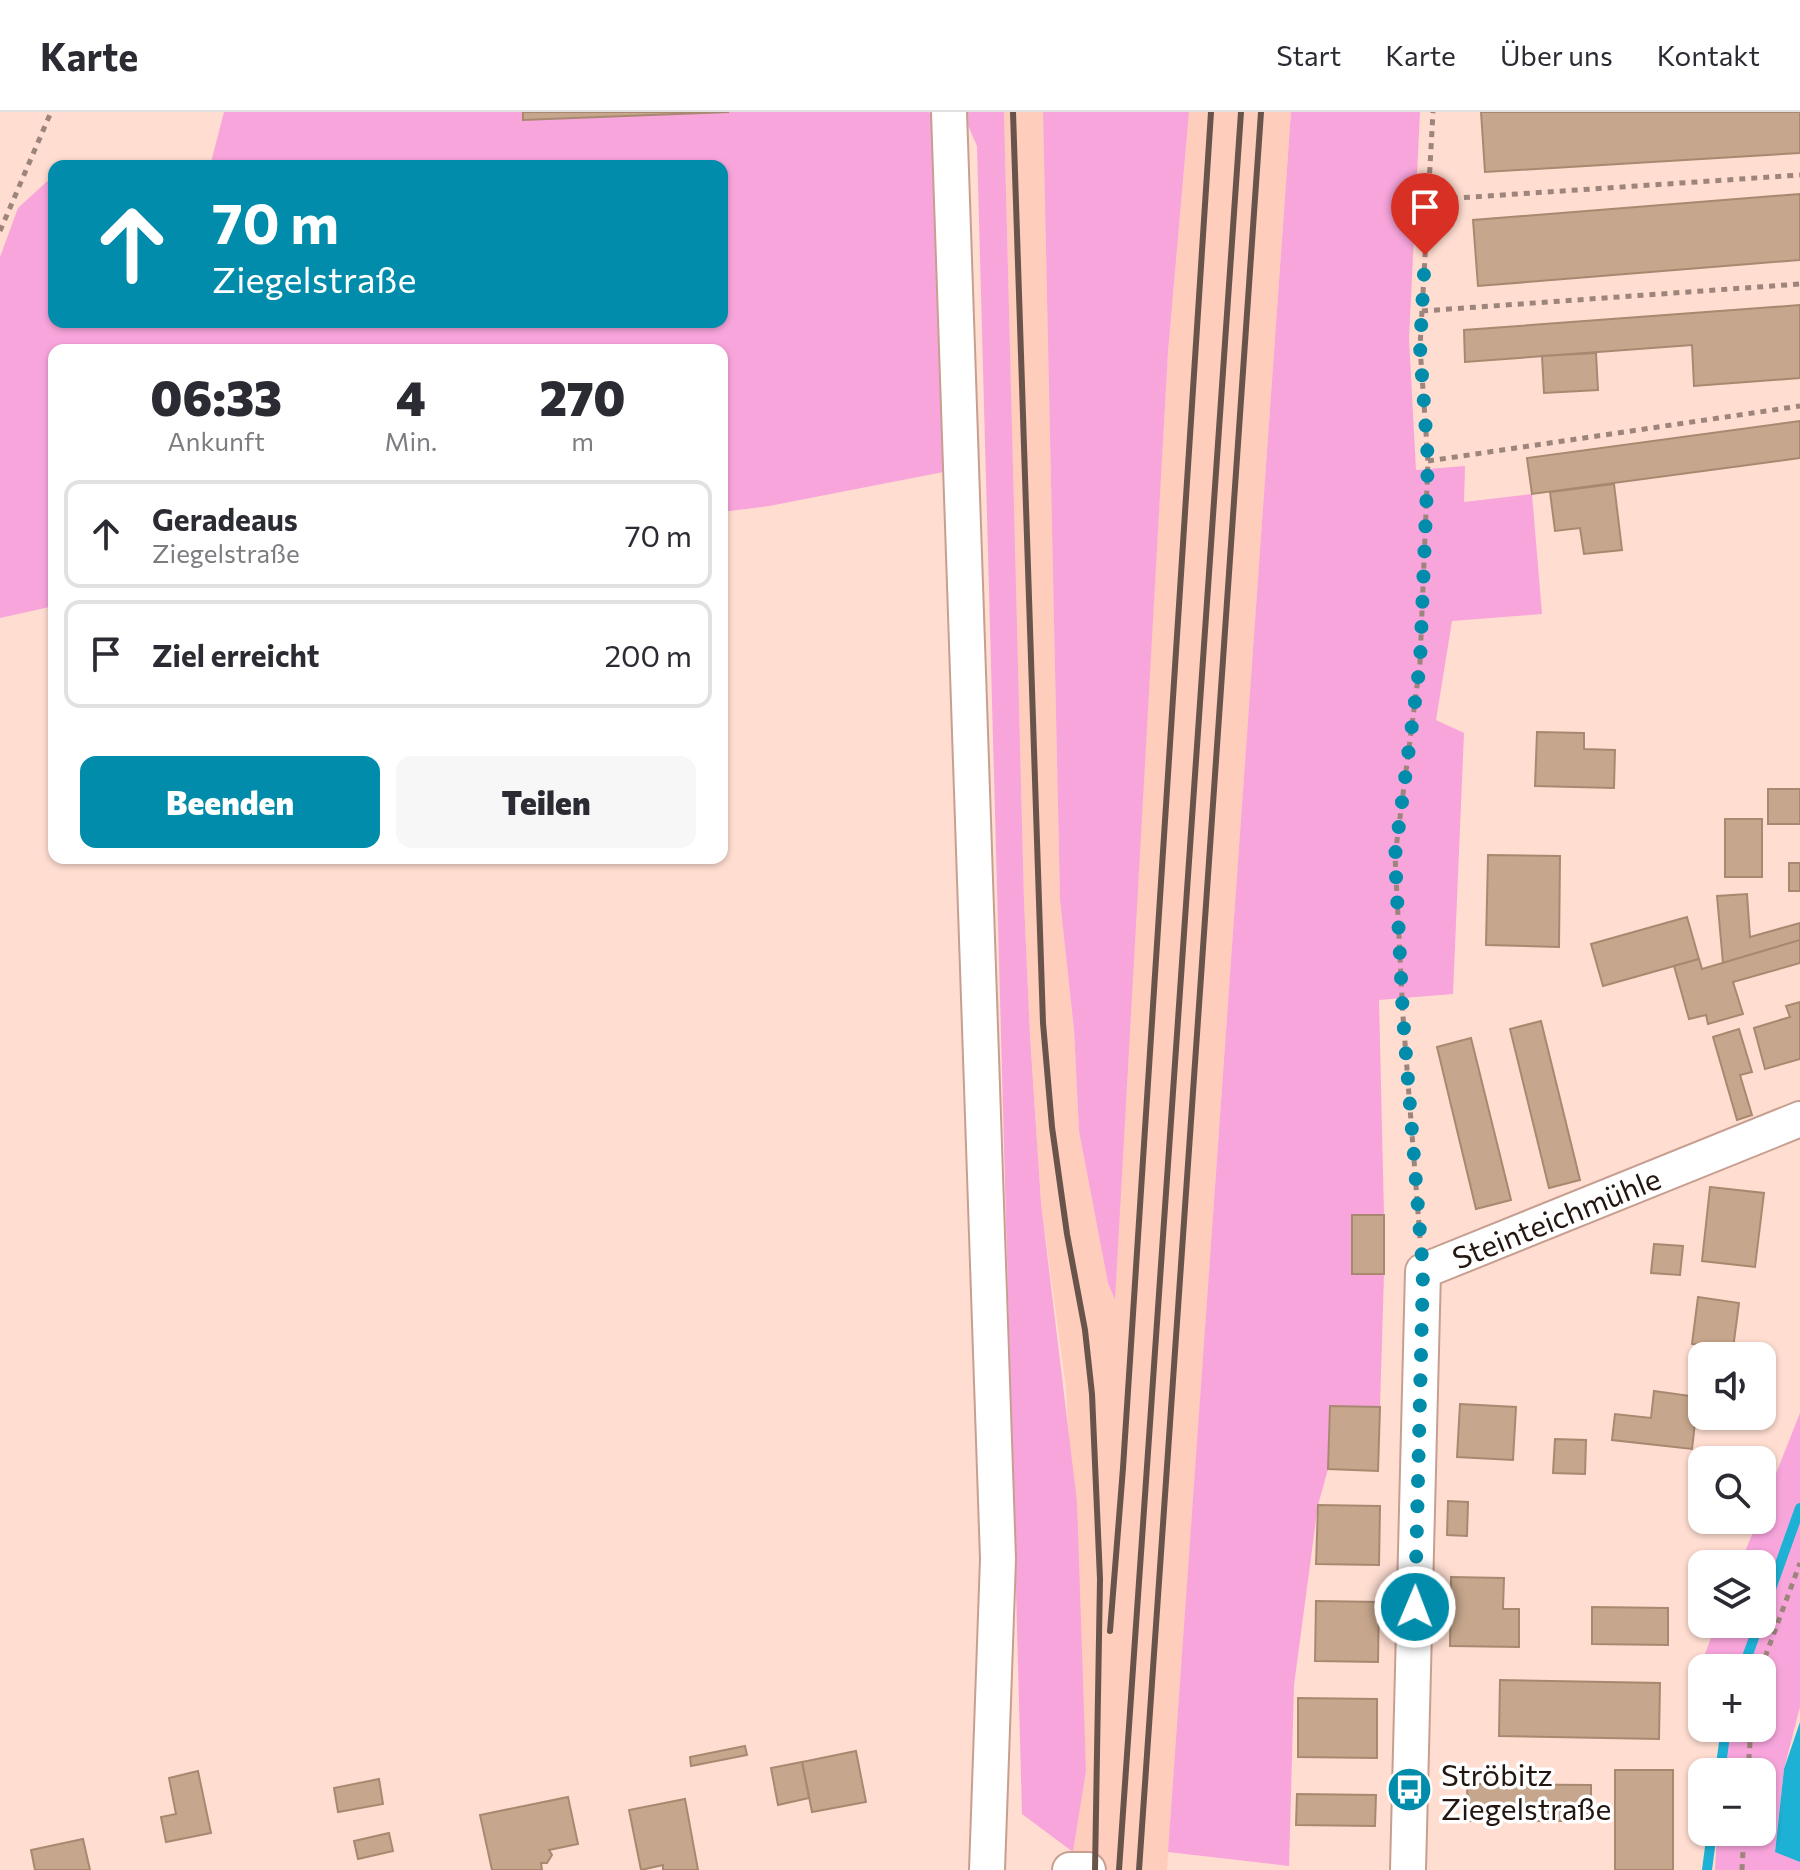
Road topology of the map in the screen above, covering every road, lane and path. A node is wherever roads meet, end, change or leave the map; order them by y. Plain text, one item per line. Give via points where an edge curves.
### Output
1 (51, 112) edge
2 (949, 112) edge
3 (1433, 112) edge
4 (1800, 175) edge
5 (1428, 200) junction
6 (0, 231) edge
7 (1800, 284) edge
8 (1422, 311) junction
9 (1800, 406) edge
10 (1428, 461) junction
11 (1800, 1119) edge
12 (1423, 1271) junction
13 (1800, 1563) edge
14 (1766, 1654) edge
15 (1743, 1846) edge
16 (987, 1870) edge
17 (1070, 1870) edge
18 (1088, 1870) edge
19 (1408, 1870) edge
20 (1742, 1870) edge

1 - 6 path
2 - 16 street via 998,1559
3 - 5 path
4 - 5 path
5 - 8 path
7 - 8 path
8 - 10 path
9 - 10 path
10 - 12 path via 1420,663 1395,856
11 - 12 street, Steinteichmühle
12 - 19 street, Steinteichmühle
13 - 14 path
15 - 20 path
17 - 18 street

